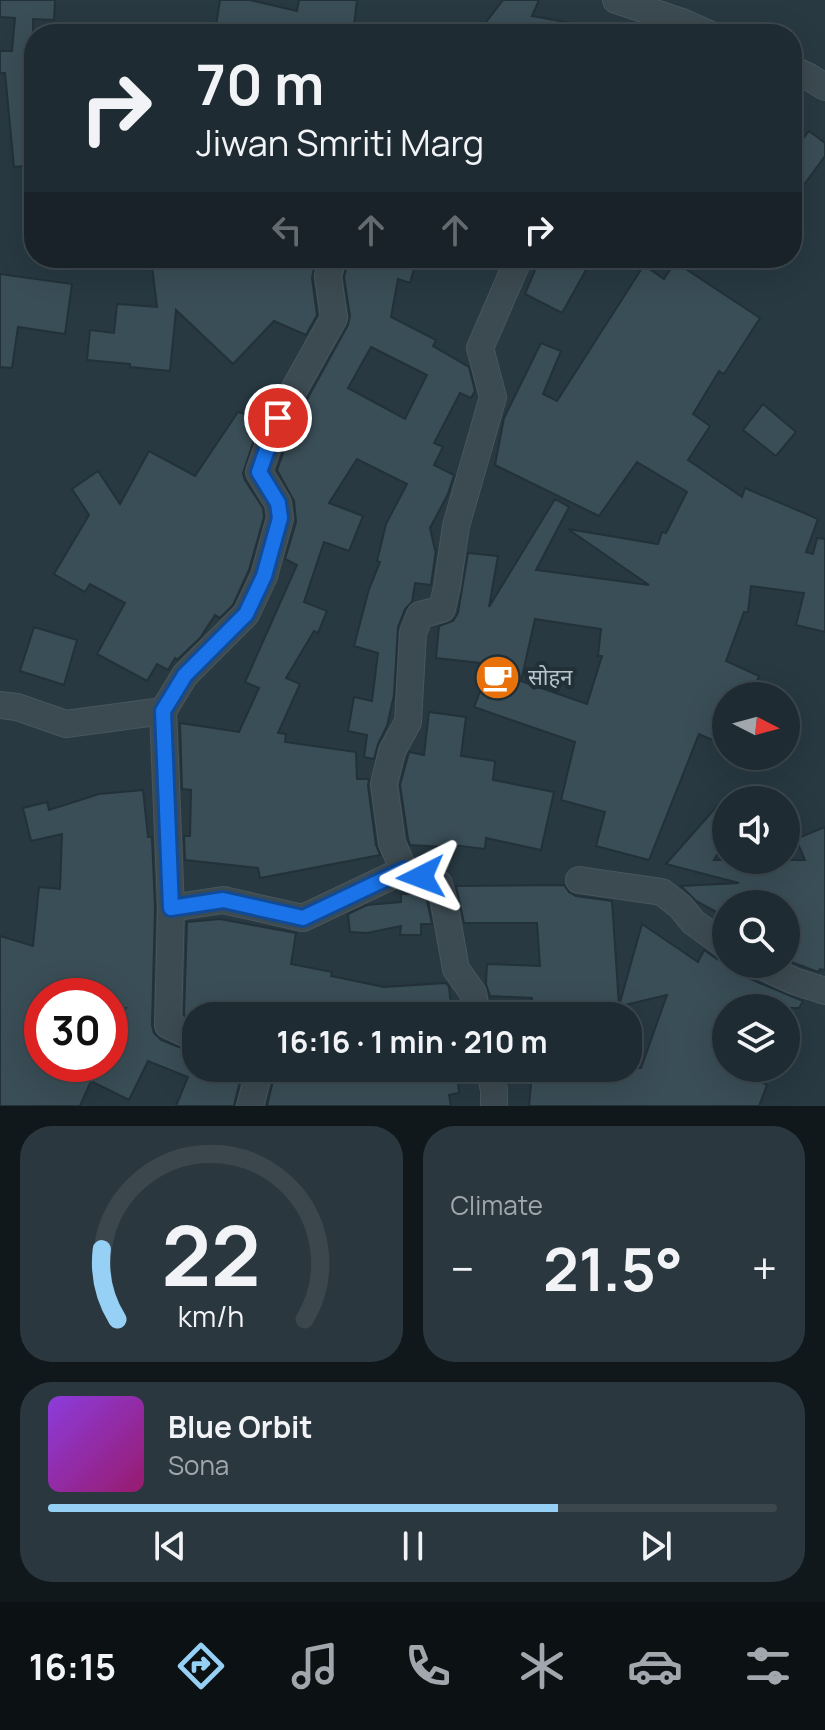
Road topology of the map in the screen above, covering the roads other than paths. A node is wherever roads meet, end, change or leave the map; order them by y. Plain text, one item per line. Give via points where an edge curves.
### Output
1 (616, 0) edge
2 (670, 24) edge
3 (802, 74) edge
4 (825, 87) edge
5 (330, 268) edge
6 (515, 268) edge
7 (0, 705) edge
8 (163, 711) junction
9 (404, 870) junction
10 (579, 880) dead end
11 (171, 908) junction
12 (712, 936) edge
13 (787, 978) edge
14 (825, 991) edge
15 (475, 1002) edge
16 (182, 1032) edge
17 (256, 1082) edge
18 (492, 1082) edge
19 (250, 1106) edge
20 (494, 1106) edge

1 - 2 street
3 - 4 street
5 - 8 street via 334,318 278,418 259,472 278,503 280,518 264,576 246,614 185,675
6 - 9 street via 480,348 493,397 456,526 442,609 420,615 413,633 408,722 392,751 384,784 392,843
7 - 8 street via 66,724
8 - 11 street
9 - 11 street via 303,918 223,900
9 - 15 street via 439,884 456,969
10 - 12 street via 662,892
11 - 16 street via 168,1025
13 - 14 street
17 - 19 street
18 - 20 street

